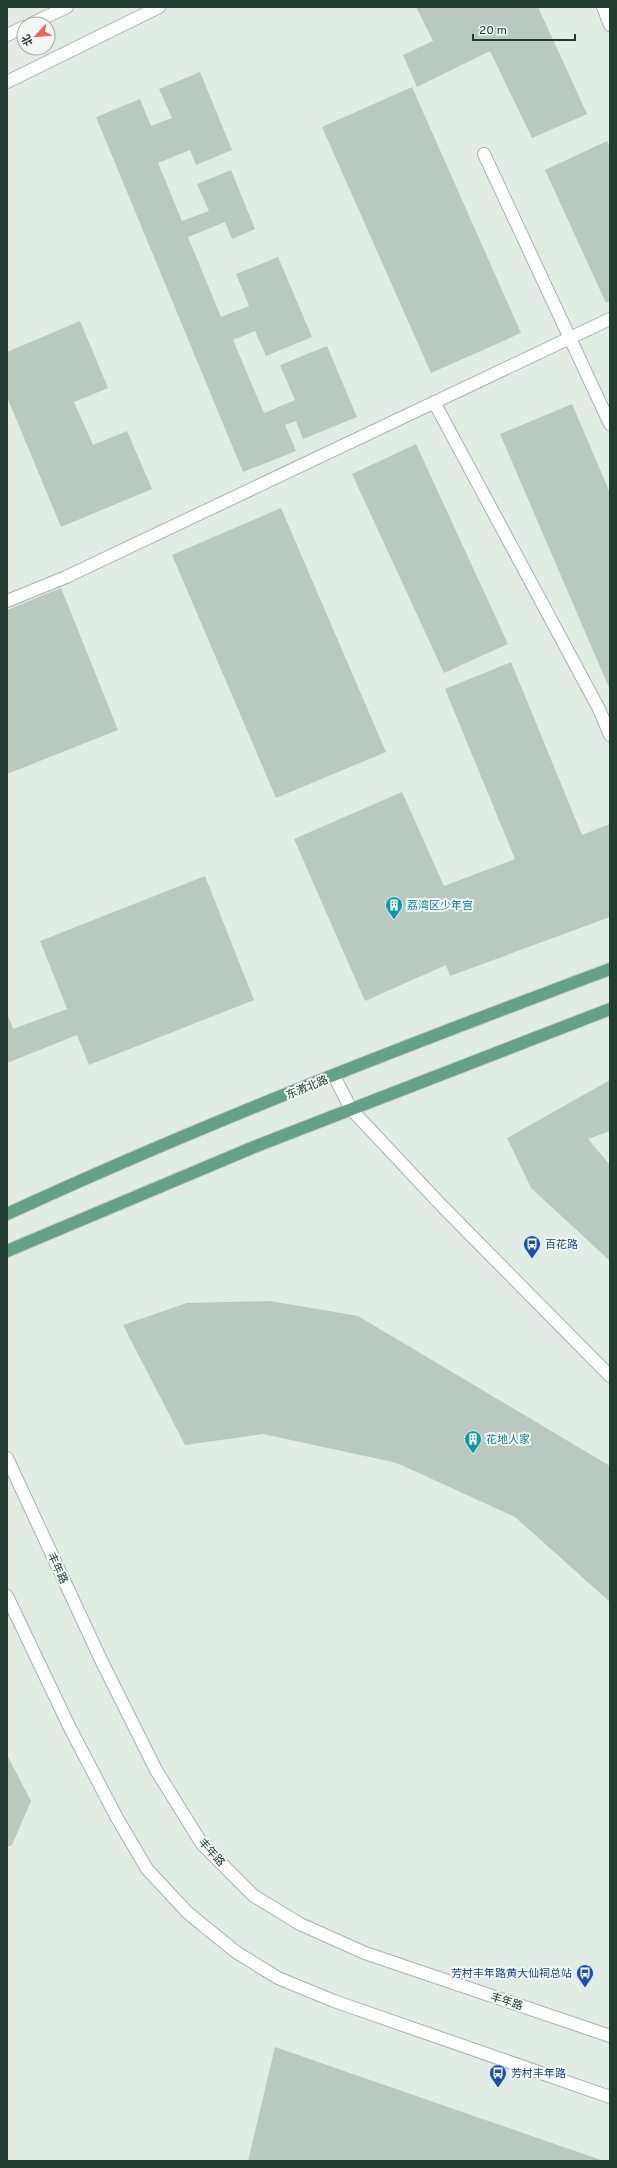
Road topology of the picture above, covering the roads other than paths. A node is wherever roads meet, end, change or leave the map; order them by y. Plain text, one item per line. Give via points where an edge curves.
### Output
1 (68, 7) edge
2 (159, 7) edge
3 (603, 7) edge
4 (48, 16) edge
5 (610, 25) edge
6 (7, 82) edge
7 (484, 154) dead end
8 (610, 319) edge
9 (569, 338) junction
10 (434, 402) junction
11 (610, 424) edge
12 (7, 601) edge
13 (605, 707) edge
14 (610, 735) edge
15 (610, 969) edge
16 (610, 1009) edge
17 (334, 1076) junction
18 (351, 1109) junction
19 (7, 1214) edge
20 (7, 1250) edge
21 (610, 1376) edge
22 (7, 1458) edge
23 (7, 1596) edge
24 (610, 2036) edge
25 (610, 2097) edge

1 - 4 street
2 - 6 street
3 - 5 street
7 - 9 street
8 - 9 street
9 - 10 street
9 - 11 street
10 - 12 street via 66,577
10 - 13 street
13 - 14 street
15 - 17 main road, 东漖北路 via 475,1019
16 - 18 main road
17 - 18 street
17 - 19 main road, 东漖北路
18 - 20 main road
18 - 21 street via 442,1206
22 - 24 street, 丰年路 via 102,1662 156,1770 202,1844 254,1896 300,1924 365,1953
23 - 25 street via 70,1728 117,1818 147,1869 188,1913 236,1952 278,1978 334,2001

